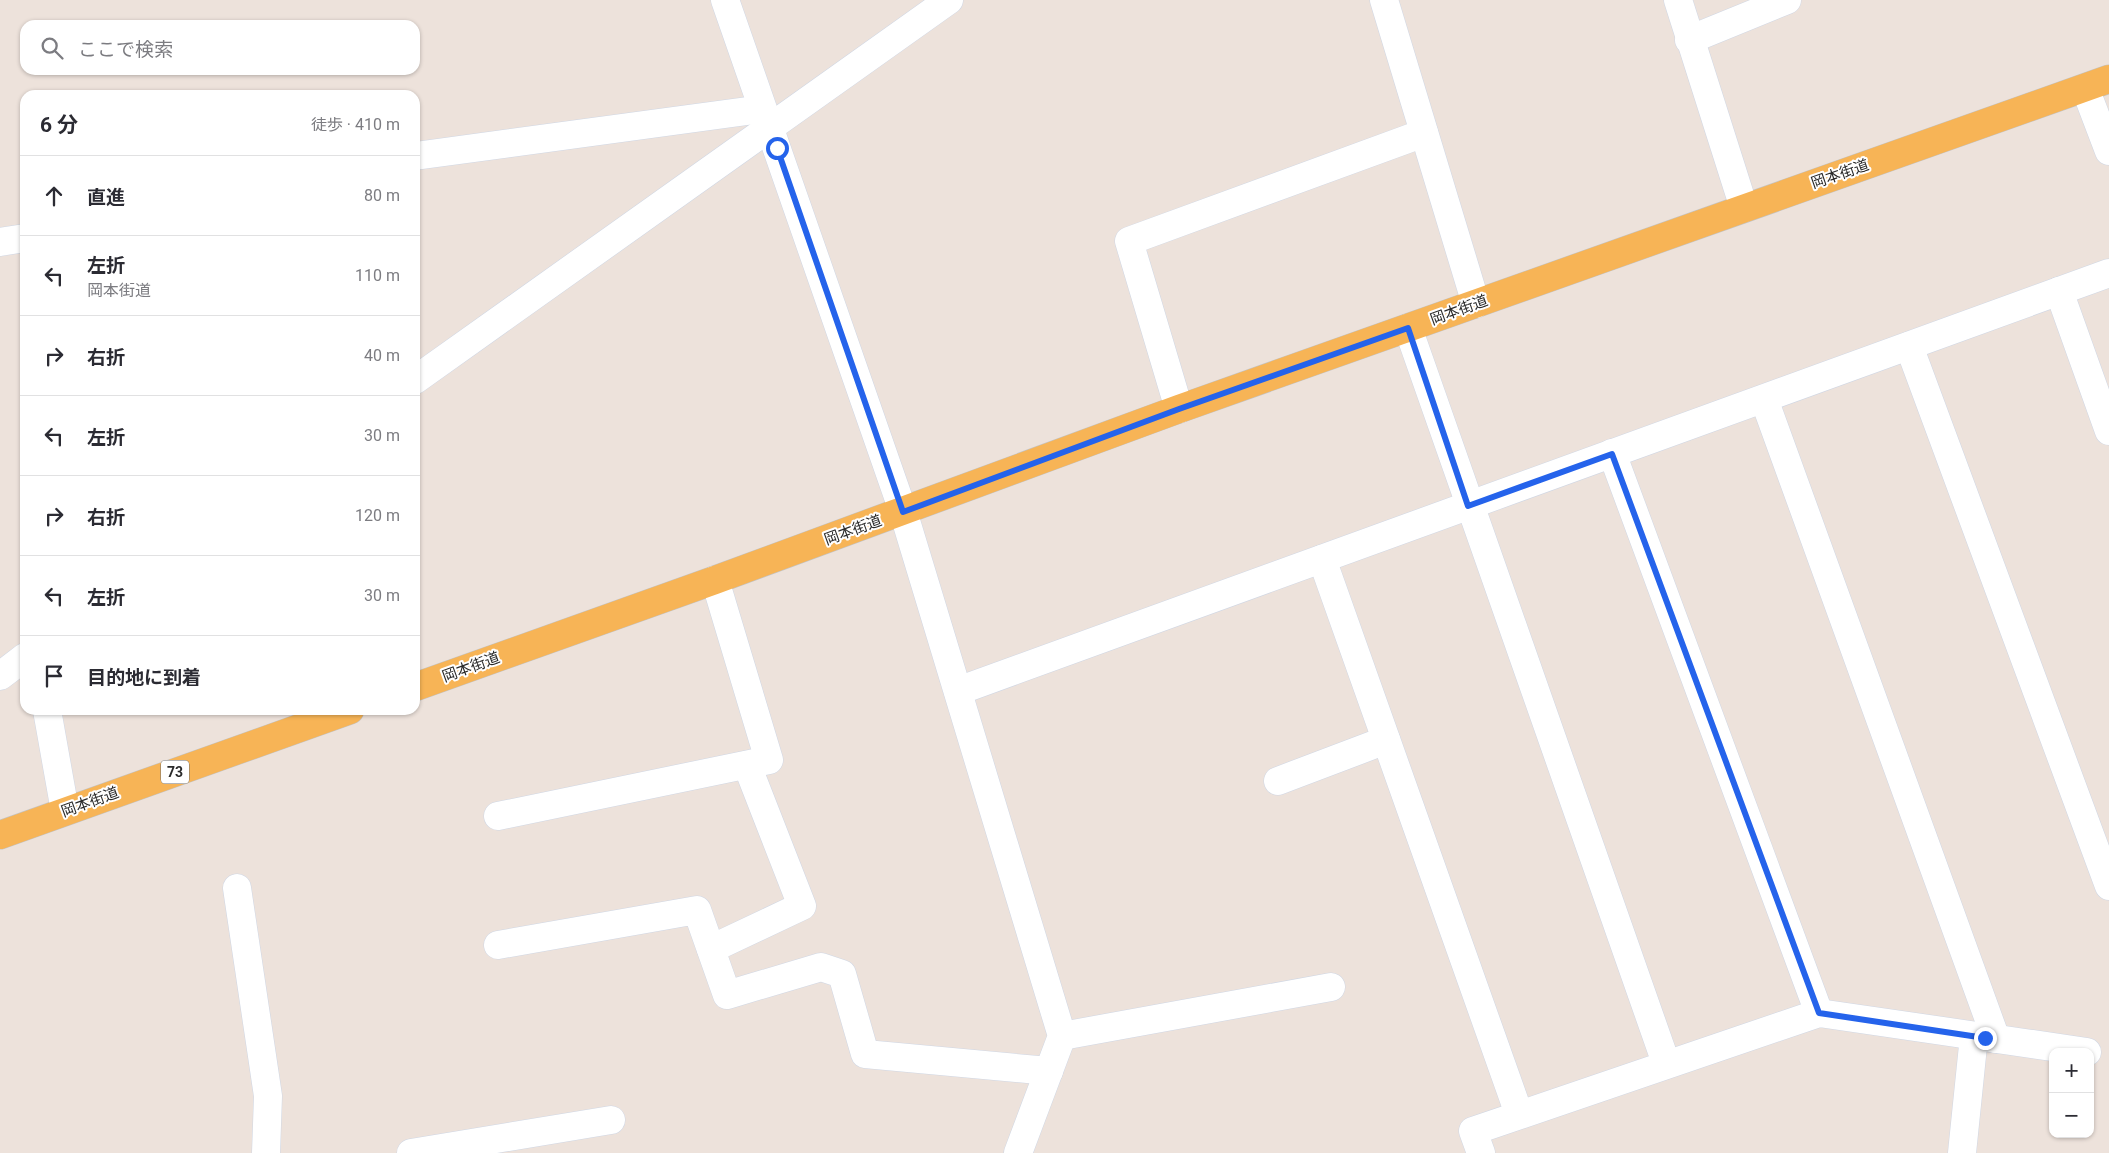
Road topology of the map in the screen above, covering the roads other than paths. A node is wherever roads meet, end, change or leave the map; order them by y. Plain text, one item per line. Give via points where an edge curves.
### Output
1 (725, 0) edge
2 (949, 0) edge
3 (1384, 0) edge
4 (1678, 0) edge
5 (1787, 0) edge
6 (1689, 40) junction
7 (2097, 84) edge
8 (766, 119) junction
9 (1424, 133) junction
10 (2109, 150) edge
11 (420, 155) edge
12 (1744, 208) junction
13 (20, 239) edge
14 (0, 242) edge
15 (2109, 274) edge
16 (2059, 292) junction
17 (1476, 304) junction
18 (1408, 328) junction
19 (1909, 346) junction
20 (420, 376) edge
21 (1764, 399) junction
22 (1179, 409) junction
23 (2109, 431) edge
24 (1612, 454) junction
25 (1468, 506) junction
26 (903, 512) junction
27 (1322, 559) junction
28 (715, 580) junction
29 (20, 661) edge
30 (0, 676) edge
31 (420, 685) edge
32 (958, 691) junction
33 (48, 715) edge
34 (336, 715) edge
35 (1386, 740) junction
36 (746, 765) junction
37 (1278, 781) dead end
38 (66, 811) junction
39 (498, 816) dead end
40 (0, 835) edge
41 (2101, 841) edge
42 (2109, 886) edge
43 (237, 888) dead end
44 (498, 945) dead end
45 (711, 949) junction
46 (1331, 987) dead end
47 (1819, 1013) junction
48 (1062, 1036) junction
49 (1985, 1038) junction
50 (2057, 1048) edge
51 (2094, 1053) edge
52 (2109, 1055) edge
53 (1666, 1063) junction
54 (1049, 1071) junction
55 (1519, 1114) junction
56 (611, 1120) dead end
57 (266, 1153) edge
58 (411, 1153) edge
59 (1018, 1153) edge
60 (1481, 1153) edge
61 (1962, 1153) edge

1 - 8 street
2 - 8 street
3 - 9 street
4 - 6 street
5 - 6 street
6 - 12 street
7 - 10 street
7 - 12 main road, 岡本街道
8 - 11 street
8 - 20 street
8 - 26 street
9 - 17 street
9 - 22 street via 1129,241
12 - 17 main road, 岡本街道
13 - 14 street
15 - 16 street
16 - 19 street
16 - 23 street
17 - 18 main road, 岡本街道
18 - 22 main road, 岡本街道
18 - 25 street
19 - 21 street
19 - 41 street
21 - 24 street
21 - 49 street
22 - 26 main road, 岡本街道
24 - 25 street
24 - 47 street
25 - 27 street
25 - 53 street
26 - 28 main road, 岡本街道
26 - 32 street
27 - 32 street
27 - 35 street
28 - 31 main road, 岡本街道
28 - 36 street via 769,760
29 - 30 street
32 - 48 street
33 - 38 street
34 - 38 main road, 岡本街道 / 73
35 - 37 street
35 - 55 street
36 - 39 street
36 - 45 street via 802,906
38 - 40 main road, 岡本街道 / 73
41 - 42 street
43 - 57 street via 268,1096
44 - 45 street via 697,910
45 - 54 street via 727,995 821,967 842,974 864,1054
46 - 48 street
47 - 49 street
47 - 53 street
48 - 54 street
49 - 50 street
49 - 61 street
51 - 52 street
53 - 55 street
54 - 59 street
55 - 60 street via 1473,1131
56 - 58 street

